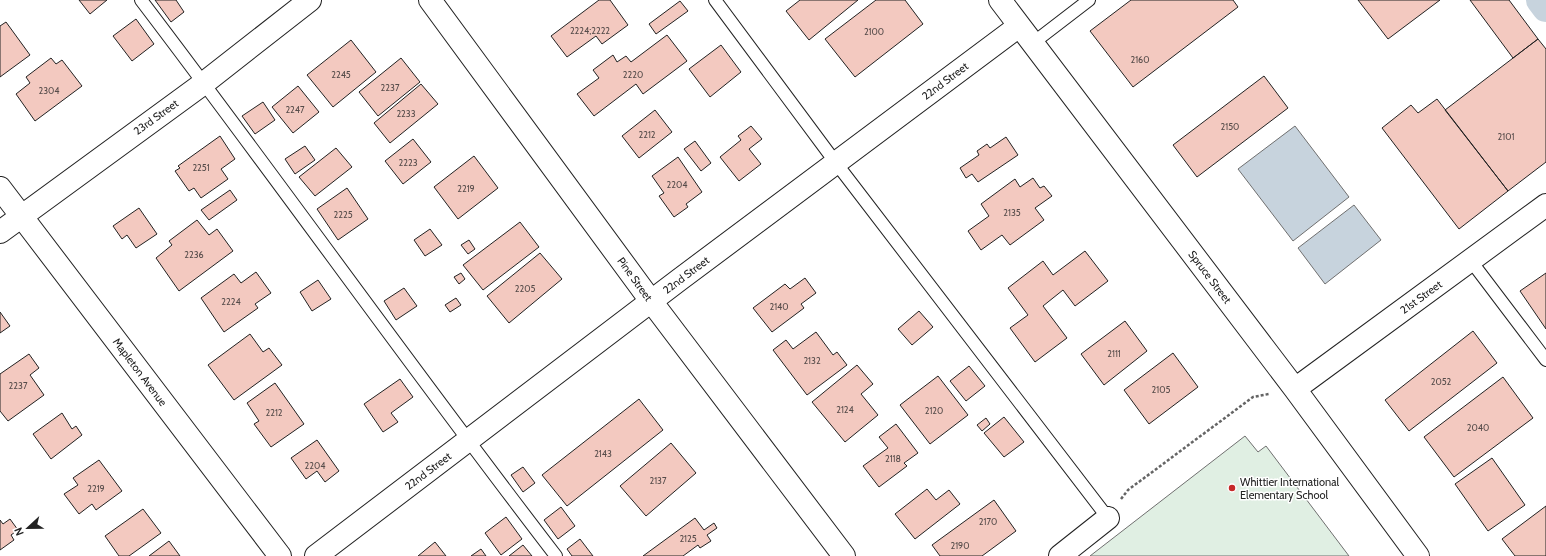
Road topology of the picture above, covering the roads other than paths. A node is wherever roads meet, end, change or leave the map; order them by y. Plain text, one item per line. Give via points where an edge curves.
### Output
1 (141, 0) edge
2 (310, 0) edge
3 (430, 0) edge
4 (715, 0) edge
5 (1000, 0) edge
6 (1089, 0) edge
7 (1019, 26) junction
8 (1033, 43) junction
9 (204, 83) junction
10 (836, 163) junction
11 (0, 188) edge
12 (1546, 205) edge
13 (21, 215) junction
14 (0, 232) edge
15 (1471, 261) junction
16 (651, 301) junction
17 (1546, 360) edge
18 (1295, 389) junction
19 (468, 441) junction
20 (1108, 518) joint
21 (280, 556) edge
22 (316, 556) edge
23 (556, 556) edge
24 (844, 556) edge
25 (1060, 556) edge
26 (1418, 556) edge

1 - 9 lane
2 - 9 street, 23rd Street
3 - 16 street, Pine Street
4 - 10 lane
5 - 7 street, Spruce Street
6 - 8 lane
7 - 8 street, Spruce Street
7 - 10 street, 22nd Street
8 - 18 street, Spruce Street
9 - 13 street, 23rd Street
9 - 19 lane
10 - 16 street, 22nd Street
10 - 20 lane
11 - 13 street, Mapleton Avenue
12 - 15 street, 21st Street
13 - 14 street, 23rd Street
13 - 21 street, Mapleton Avenue
15 - 17 lane
15 - 18 street, 21st Street
16 - 19 street, 22nd Street
16 - 24 street, Pine Street
18 - 26 street, Spruce Street
19 - 22 street, 22nd Street
19 - 23 lane
20 - 25 street

